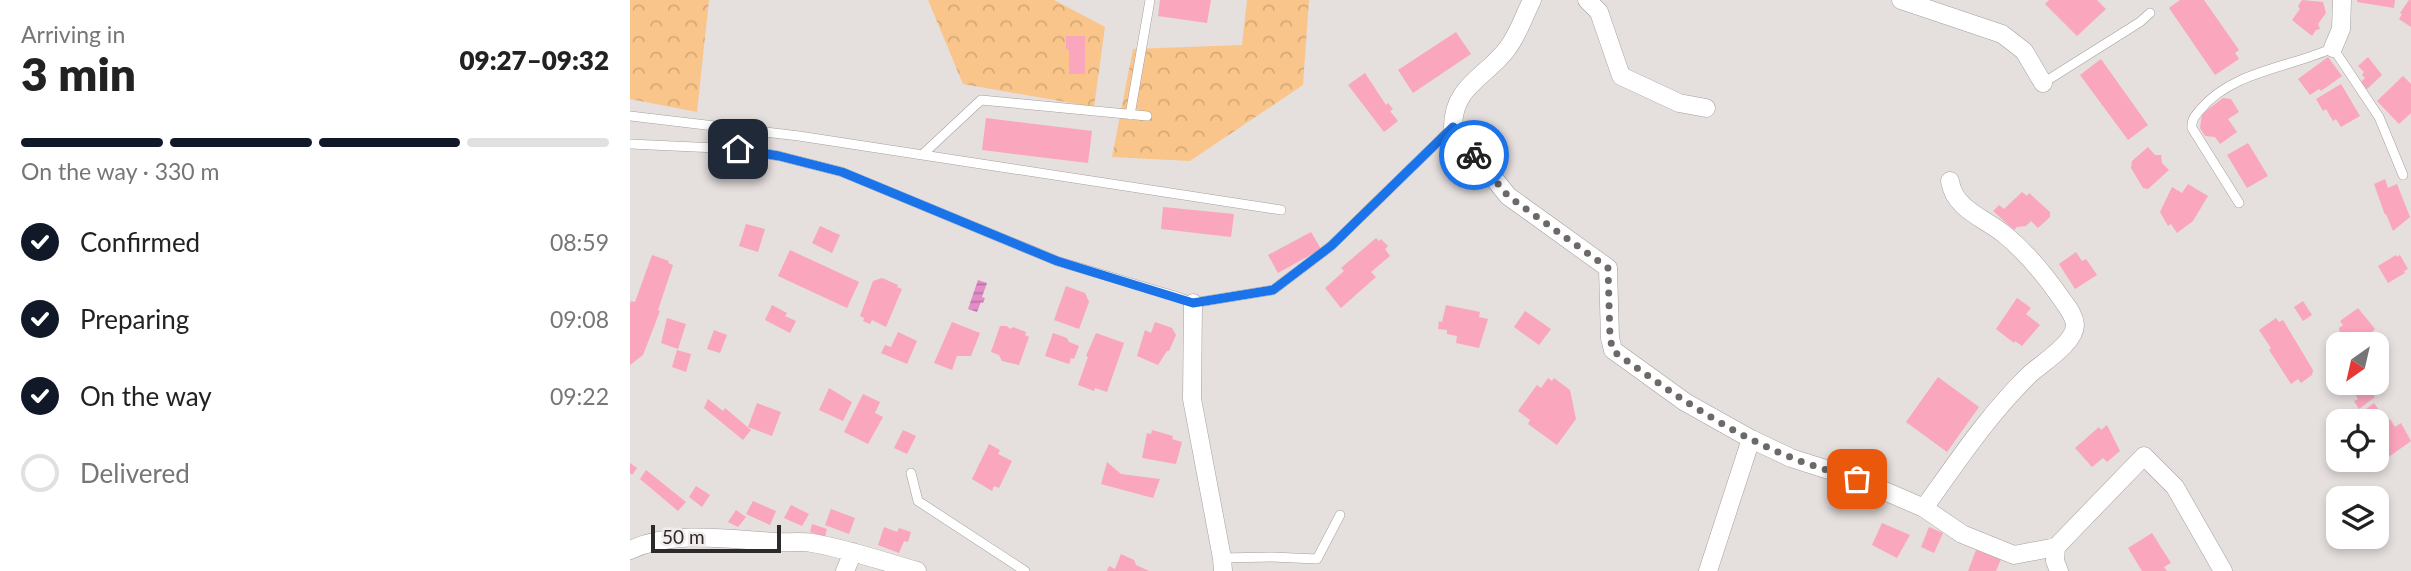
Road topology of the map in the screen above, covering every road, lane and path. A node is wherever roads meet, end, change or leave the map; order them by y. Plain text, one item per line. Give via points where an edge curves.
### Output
1 (1150, 0) edge
2 (1532, 0) edge
3 (1587, 0) edge
4 (1901, 0) edge
5 (2342, 0) edge
6 (2150, 13) dead end
7 (2333, 48) junction
8 (2043, 83) joint
9 (1706, 108) dead end
10 (1130, 115) junction
11 (630, 116) edge
12 (1147, 116) dead end
13 (1453, 127) junction
14 (630, 144) edge
15 (922, 155) junction
16 (2403, 175) dead end
17 (1950, 181) dead end
18 (2239, 203) dead end
19 (1281, 210) dead end
20 (1193, 303) junction
21 (1752, 439) junction
22 (911, 473) dead end
23 (1924, 509) junction
24 (1340, 515) dead end
25 (2056, 547) junction
26 (630, 550) edge
27 (853, 552) junction
28 (1222, 564) edge
29 (845, 571) edge
30 (917, 571) edge
31 (1025, 571) edge
32 (1708, 571) edge
33 (2059, 571) edge
34 (2223, 571) edge

1 - 10 lane
2 - 13 street via 1508,48 1458,98
3 - 9 street via 1599,12 1621,76 1679,103
4 - 8 street via 2002,34 2024,51
5 - 7 street via 2341,29
6 - 8 lane
7 - 16 lane via 2379,117
7 - 18 lane via 2235,83 2210,98 2193,118 2192,128
10 - 12 lane
10 - 15 lane via 981,100
11 - 15 lane
13 - 20 lane via 1331,246 1273,290
13 - 21 street via 1508,196 1608,268 1613,351 1685,402
14 - 20 lane via 738,149 842,172 1057,261
15 - 19 lane
17 - 23 street via 1951,194 1962,206 2005,235 2046,275 2074,317 2075,330 1986,421
20 - 28 street via 1192,400
21 - 23 street
21 - 32 street
22 - 31 lane via 918,501
23 - 25 street via 1962,534 2014,555
24 - 28 lane via 1317,559 1272,557
25 - 33 street
25 - 34 street via 2144,456 2175,487
26 - 27 street via 665,539 720,538 809,542
27 - 29 street
27 - 30 street

